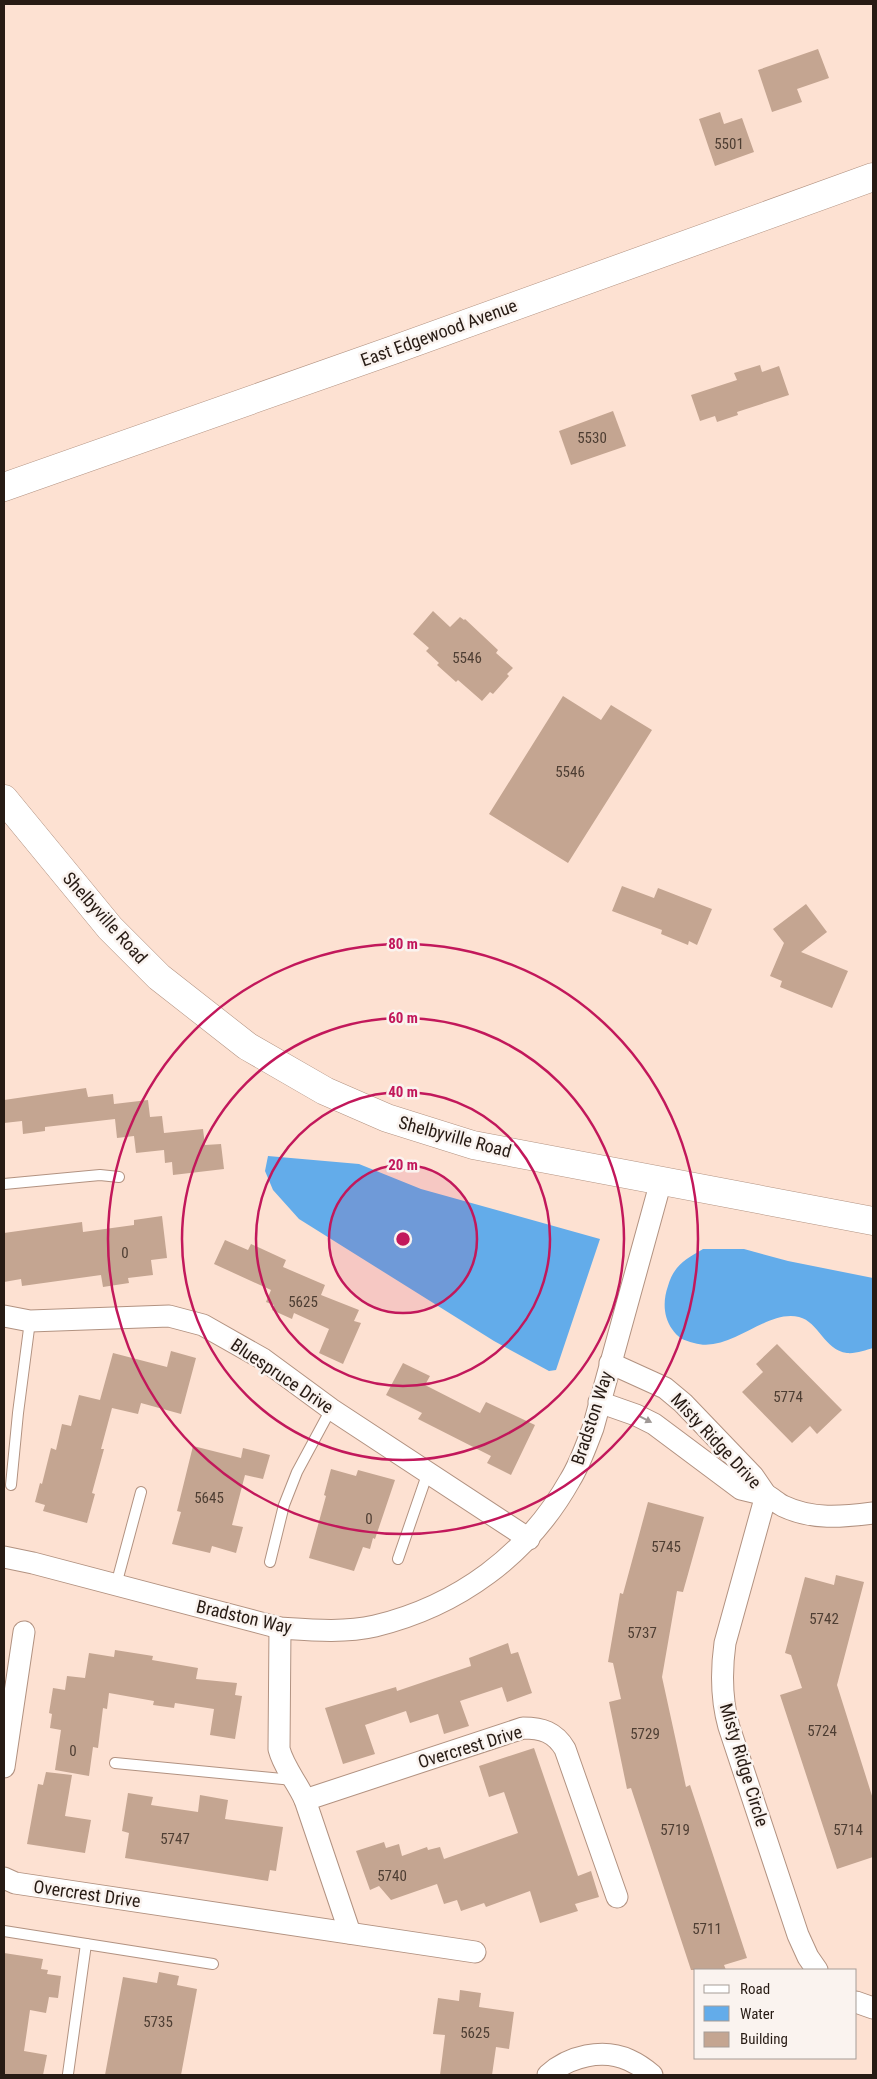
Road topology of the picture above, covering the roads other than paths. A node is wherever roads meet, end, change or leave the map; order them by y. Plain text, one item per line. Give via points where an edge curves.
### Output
1 (873, 177) edge
2 (4, 487) edge
3 (4, 799) edge
4 (119, 1177) dead end
5 (661, 1181) junction
6 (4, 1184) edge
7 (873, 1221) edge
8 (4, 1316) edge
9 (30, 1321) junction
10 (610, 1363) junction
11 (600, 1402) junction
12 (331, 1409) junction
13 (428, 1472) junction
14 (10, 1485) dead end
15 (141, 1492) dead end
16 (766, 1495) junction
17 (873, 1513) edge
18 (529, 1539) junction
19 (4, 1557) edge
20 (398, 1559) dead end
21 (270, 1562) dead end
22 (116, 1585) junction
23 (280, 1628) junction
24 (24, 1632) dead end
25 (115, 1763) dead end
26 (4, 1767) edge
27 (295, 1780) junction
28 (305, 1800) junction
29 (4, 1878) edge
30 (617, 1897) dead end
31 (4, 1931) edge
32 (350, 1933) junction
33 (86, 1944) junction
34 (475, 1952) dead end
35 (213, 1964) dead end
36 (816, 1969) edge
37 (857, 2002) edge
38 (873, 2008) edge
39 (68, 2074) dead end
40 (548, 2075) edge
41 (652, 2075) edge

1 - 2 main road, East Edgewood Avenue
3 - 5 main road, Shelbyville Road via 134,954 219,1026 285,1069 325,1091 387,1118 473,1145
4 - 6 lane via 100,1175
5 - 7 main road, Shelbyville Road
5 - 10 street, Bradston Way
8 - 9 street, Bluespruce Drive
9 - 12 street, Bluespruce Drive via 169,1316 203,1324 262,1359
9 - 14 lane
10 - 11 street, Bradston Way
10 - 16 street, Misty Ridge Drive via 665,1388 677,1398 753,1476
11 -> 16 street, Misty Ridge Drive via 654,1424 741,1489
11 - 18 street, Bradston Way via 593,1428 570,1482
12 - 13 street, Bluespruce Drive
12 - 21 lane via 297,1472 284,1505
13 - 18 street, Bluespruce Drive
13 - 20 lane
15 - 22 lane
16 - 17 street, Misty Ridge Drive via 782,1506 806,1514 831,1518
16 - 36 street, Misty Ridge Circle via 725,1643 723,1698 729,1727 798,1935
18 - 23 street, Bradston Way via 468,1589 428,1609 374,1626 329,1630
19 - 22 street, Bradston Way
22 - 23 street, Bradston Way
23 - 27 street via 278,1741 286,1768
24 - 26 street
25 - 27 lane
27 - 28 street
28 - 30 street, Overcrest Drive via 523,1728 543,1730 555,1736 566,1749
28 - 32 street
29 - 32 street, Overcrest Drive via 15,1883
31 - 33 lane
32 - 34 street, Overcrest Drive
33 - 35 lane
33 - 39 lane
37 - 38 street
40 - 41 street via 564,2063 590,2055 630,2060

